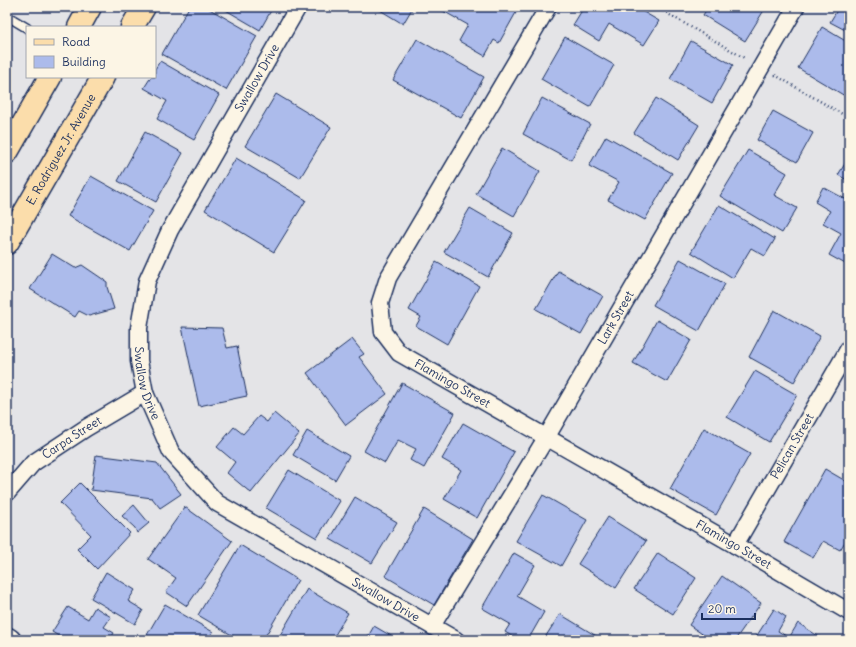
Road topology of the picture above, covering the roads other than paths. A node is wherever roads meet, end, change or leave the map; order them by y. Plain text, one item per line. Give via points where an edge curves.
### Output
1 (90, 7) edge
2 (144, 7) edge
3 (298, 7) edge
4 (548, 7) edge
5 (796, 7) edge
6 (7, 16) edge
7 (80, 26) edge
8 (133, 26) edge
9 (26, 27) edge
10 (49, 78) edge
11 (102, 78) edge
12 (7, 152) edge
13 (7, 243) edge
14 (847, 357) edge
15 (145, 394) junction
16 (546, 438) junction
17 (7, 493) edge
18 (735, 545) junction
19 (849, 612) edge
20 (432, 626) junction
21 (7, 638) edge
22 (10, 640) edge
23 (456, 640) edge

1 - 7 main road
2 - 8 main road
3 - 15 street, Swallow Drive via 170,230 147,281 139,328 139,360
4 - 16 street, Flamingo Street via 388,278 380,303 383,332 399,353
5 - 16 street, Lark Street
6 - 9 lane
10 - 12 main road
11 - 13 main road, E. Rodriguez Jr. Avenue
14 - 18 street, Pelican Street
15 - 17 street, Carpa Street via 33,463
15 - 20 street, Swallow Drive via 171,452 217,503
16 - 18 street, Flamingo Street
16 - 20 street, Lark Street
18 - 19 street, Flamingo Street
20 - 23 street, Swallow Drive
21 - 22 street

